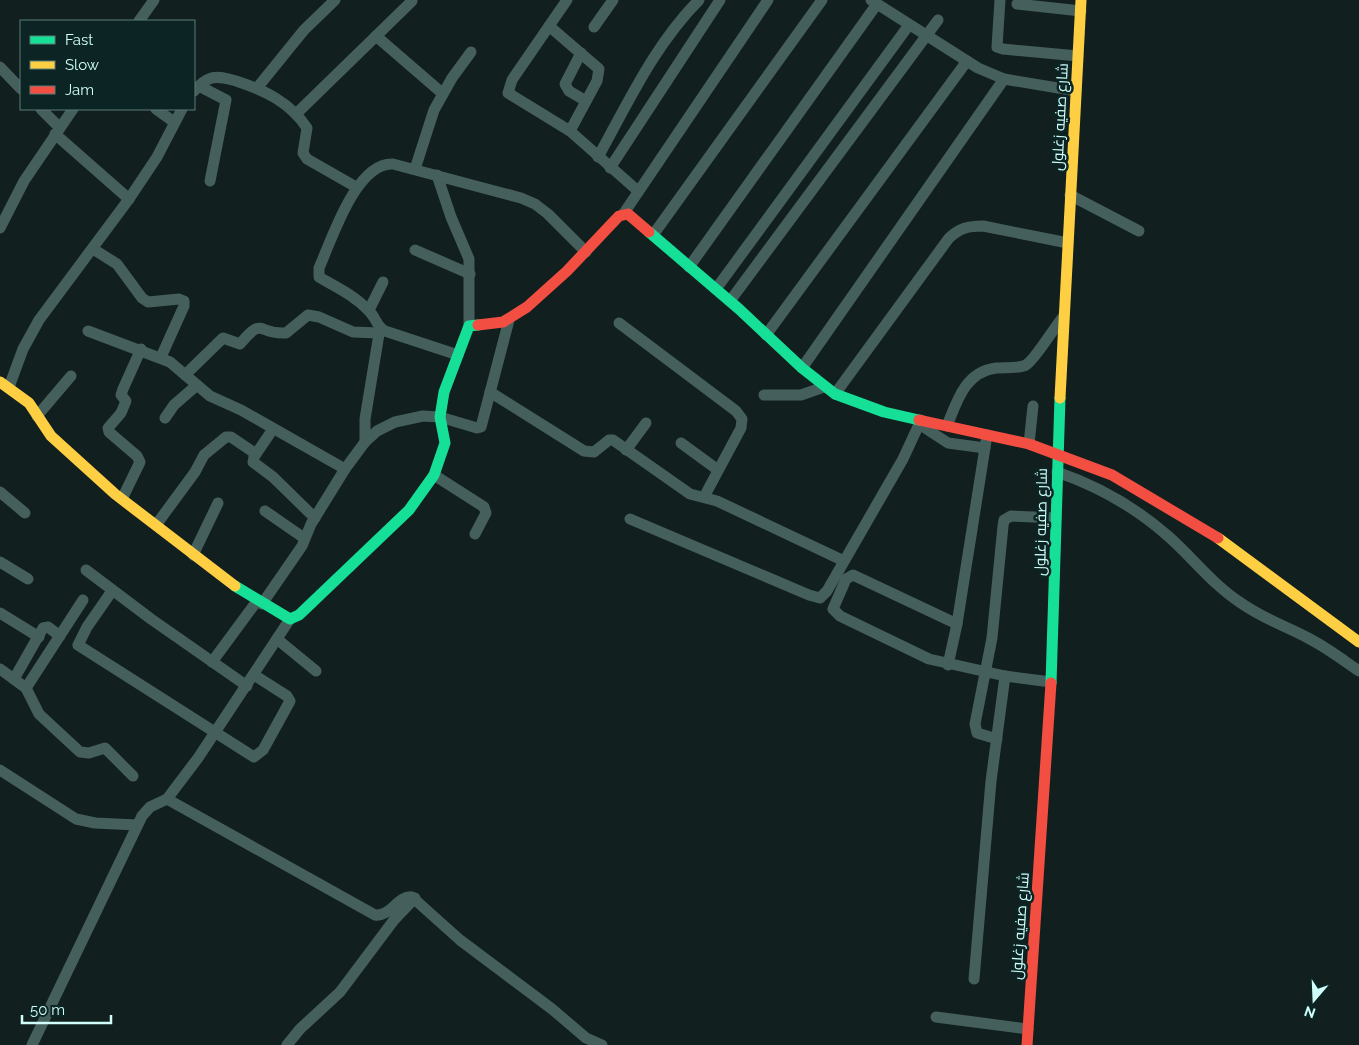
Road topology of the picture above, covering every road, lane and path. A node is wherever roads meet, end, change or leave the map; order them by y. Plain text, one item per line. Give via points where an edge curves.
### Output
1 (154, 0) edge
2 (335, 0) edge
3 (567, 0) edge
4 (613, 0) edge
5 (720, 0) edge
6 (768, 0) edge
7 (822, 0) edge
8 (1000, 0) edge
9 (412, 1) dead end
10 (696, 3) edge
11 (879, 3) edge
12 (1017, 4) dead end
13 (1081, 6) edge
14 (708, 17) junction
15 (142, 20) edge
16 (938, 20) dead end
17 (909, 25) junction
18 (548, 26) junction
19 (594, 27) dead end
20 (926, 35) junction
21 (376, 36) junction
22 (471, 52) dead end
23 (580, 53) junction
24 (1078, 56) junction
25 (967, 61) junction
26 (0, 67) edge
27 (1004, 79) junction
28 (20, 88) edge
29 (257, 88) junction
30 (196, 89) edge
31 (1076, 91) junction
32 (442, 93) junction
33 (586, 101) junction
34 (42, 110) edge
35 (72, 110) edge
36 (157, 110) edge
37 (181, 110) edge
38 (296, 114) junction
39 (174, 122) junction
40 (57, 130) junction
41 (570, 131) junction
42 (598, 157) junction
43 (414, 168) junction
44 (610, 168) junction
45 (437, 175) junction
46 (210, 182) dead end
47 (356, 187) junction
48 (638, 191) junction
49 (1070, 195) junction
50 (129, 199) junction
51 (624, 213) junction
52 (0, 228) edge
53 (1139, 231) dead end
54 (654, 235) junction
55 (1068, 243) junction
56 (93, 249) junction
57 (415, 250) dead end
58 (586, 252) junction
59 (690, 267) junction
60 (470, 274) junction
61 (382, 282) dead end
62 (716, 289) junction
63 (730, 301) junction
64 (369, 310) junction
65 (1064, 316) junction
66 (509, 320) junction
67 (619, 323) dead end
68 (469, 326) junction
69 (88, 331) dead end
70 (379, 331) junction
71 (766, 335) junction
72 (140, 349) junction
73 (458, 355) junction
74 (161, 357) junction
75 (802, 368) junction
76 (185, 375) junction
77 (71, 376) dead end
78 (4, 384) edge
79 (197, 385) junction
80 (824, 387) junction
81 (490, 392) junction
82 (835, 394) junction
83 (764, 395) dead end
84 (1033, 406) dead end
85 (38, 416) junction
86 (165, 418) dead end
87 (440, 418) junction
88 (920, 422) junction
89 (646, 423) dead end
90 (947, 426) junction
91 (273, 429) junction
92 (987, 435) junction
93 (365, 442) junction
94 (681, 443) dead end
95 (1029, 444) junction
96 (984, 448) junction
97 (626, 450) junction
98 (256, 454) junction
99 (1057, 454) junction
100 (345, 469) junction
101 (718, 470) junction
102 (1057, 472) junction
103 (434, 475) junction
104 (0, 492) edge
105 (704, 497) junction
106 (122, 499) junction
107 (218, 503) dead end
108 (265, 511) dead end
109 (25, 513) dead end
110 (315, 518) junction
111 (1056, 518) junction
112 (630, 519) dead end
113 (156, 525) junction
114 (475, 534) dead end
115 (304, 538) junction
116 (193, 555) junction
117 (844, 561) junction
118 (0, 562) edge
119 (86, 570) dead end
120 (28, 579) dead end
121 (112, 591) junction
122 (83, 600) dead end
123 (259, 602) junction
124 (0, 613) edge
125 (290, 619) junction
126 (957, 624) junction
127 (60, 636) junction
128 (39, 637) junction
129 (278, 639) junction
130 (1359, 642) edge
131 (212, 662) junction
132 (948, 665) junction
133 (0, 669) edge
134 (316, 671) dead end
135 (1359, 671) edge
136 (986, 672) junction
137 (254, 675) junction
138 (1005, 676) junction
139 (14, 679) junction
140 (1052, 682) junction
141 (247, 686) junction
142 (26, 688) junction
143 (215, 734) junction
144 (996, 739) junction
145 (0, 770) edge
146 (132, 776) dead end
147 (167, 798) junction
148 (137, 825) junction
149 (415, 898) junction
150 (974, 979) dead end
151 (936, 1017) dead end
152 (1028, 1029) junction
153 (32, 1045) edge
154 (287, 1045) edge
155 (602, 1045) edge
156 (1027, 1045) edge

1 - 15 street
2 - 29 street via 304,30
3 - 18 street
4 - 19 street
5 - 14 street
6 - 48 street
7 - 54 street
8 - 24 street via 997,47
9 - 21 street
10 - 14 street
10 - 42 street via 649,66
11 - 17 street
11 - 59 street
12 - 13 street
13 - 24 street, شارع صفيه زغلول
14 - 44 street
16 - 20 street
17 - 20 street
17 - 62 street
18 - 23 street
18 - 41 street via 512,80 508,93
20 - 25 street
20 - 63 street
21 - 32 street
21 - 38 street
22 - 32 street
23 - 33 street via 599,69
23 - 33 street via 565,84 569,91
24 - 31 street, شارع صفيه زغلول
25 - 27 street
25 - 71 street
26 - 28 street
27 - 31 street
27 - 75 street
29 - 30 street via 214,77
29 - 38 street
30 - 46 street via 226,100
31 - 49 street, شارع صفيه زغلول
32 - 43 street
33 - 41 street
34 - 40 street
35 - 40 street
36 - 39 street
37 - 39 street
38 - 47 street via 307,128 303,153 307,159
39 - 50 street via 157,157
40 - 50 street
40 - 52 street via 24,181
41 - 42 street
42 - 44 street
43 - 45 street
43 - 47 street via 381,164
44 - 48 street
45 - 58 street via 535,204
45 - 60 street via 469,259
47 - 64 street via 318,273 319,277 337,285
48 - 51 street
49 - 53 street
49 - 55 street, شارع صفيه زغلول
50 - 56 street
51 - 54 street
51 - 58 street via 617,216
54 - 59 street
55 - 65 street, شارع صفيه زغلول
55 - 82 street via 983,226 959,230 949,238
56 - 74 street via 117,264 148,302 184,301
56 - 78 street via 31,332
57 - 60 street
58 - 66 street
59 - 62 street
60 - 68 street
61 - 64 street
62 - 63 street
63 - 71 street
64 - 70 street
65 - 90 street via 1026,365 994,368 973,376 960,395
65 - 99 street, شارع صفيه زغلول
66 - 68 street
66 - 81 street
67 - 101 street via 740,415 741,428
68 - 73 street
69 - 72 street
70 - 73 street
70 - 76 street via 353,332 308,314 286,333 256,328 248,332 240,344 223,338
70 - 93 street via 365,419
71 - 75 street
72 - 74 street
72 - 106 street via 122,393 126,401 122,412 108,428 140,462
73 - 87 street via 444,392
74 - 76 street
75 - 80 street
76 - 79 street
77 - 85 street
78 - 85 street via 29,403
79 - 86 street
79 - 91 street via 210,396
80 - 82 street
80 - 83 street via 787,397
81 - 87 street via 479,428
81 - 97 street via 584,451 594,452 611,440
82 - 88 street
84 - 95 street
85 - 106 street via 52,436
87 - 93 street via 412,416 377,431
87 - 103 street via 445,443
88 - 90 street
88 - 96 street via 948,443
88 - 117 street via 899,466
89 - 97 street
90 - 92 street
91 - 98 street
91 - 100 street
92 - 95 street
92 - 96 street
93 - 100 street
94 - 101 street
95 - 99 street
96 - 126 street
97 - 105 street via 690,494
98 - 110 street via 255,464
98 - 113 street via 226,438 204,455
99 - 102 street, شارع صفيه زغلول
99 - 130 street via 1112,475 1204,528
100 - 110 street
101 - 105 street
102 - 111 street, شارع صفيه زغلول
102 - 135 street via 1082,481 1131,507 1168,536 1239,602 1309,639
103 - 114 street via 484,507 484,516
103 - 125 street via 422,494 396,522 299,615
104 - 109 street
105 - 117 street
106 - 113 street
107 - 116 street
108 - 115 street
110 - 115 street
111 - 136 street via 1012,516 1004,520
111 - 140 street, شارع صفيه زغلول
112 - 117 street via 815,597 825,595
113 - 116 street
115 - 123 street
116 - 123 street
118 - 120 street
119 - 121 street
121 - 131 street
121 - 143 street via 78,645
122 - 127 street
123 - 125 street
123 - 131 street
124 - 128 street
125 - 129 street
126 - 132 street
126 - 132 street via 853,575 846,579 833,606 840,616 913,653
127 - 128 street via 46,627
127 - 142 street
128 - 139 street
129 - 134 street
129 - 137 street
131 - 141 street
132 - 136 street
133 - 139 street
136 - 138 street
136 - 144 street via 975,729 981,736
137 - 141 street
137 - 143 street via 290,701 263,750 258,756 249,755
138 - 140 street
138 - 144 street
139 - 142 street
140 - 152 street, شارع صفيه زغلول
141 - 143 street
142 - 146 street via 39,714 80,752 105,748
143 - 147 street
144 - 150 street
145 - 148 street via 76,819
147 - 148 street via 150,808
147 - 149 street via 375,915 383,915 406,897
148 - 153 street
149 - 154 street via 394,920 340,992
149 - 155 street via 460,940 586,1038
151 - 152 street
152 - 156 street, شارع صفيه زغلول

